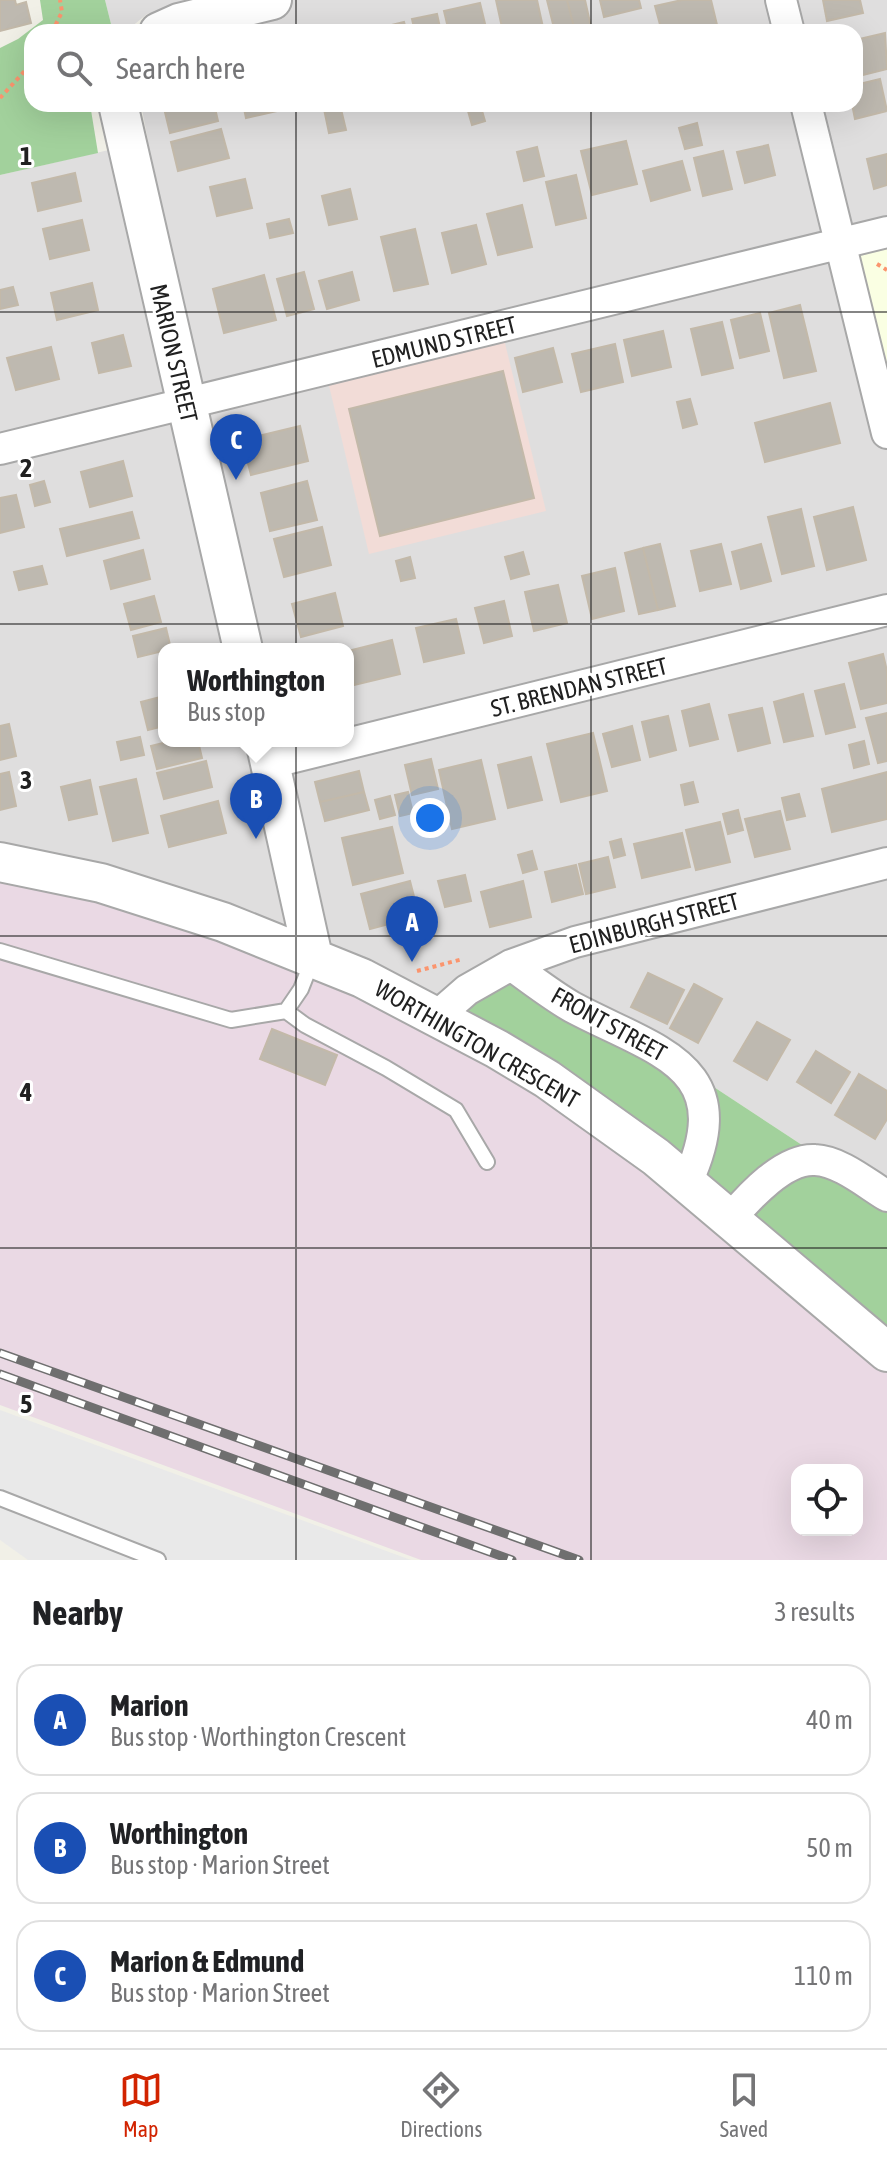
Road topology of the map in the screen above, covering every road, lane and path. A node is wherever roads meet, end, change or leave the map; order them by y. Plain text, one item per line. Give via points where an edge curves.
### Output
1 (60, 0) edge
2 (272, 0) edge
3 (781, 0) edge
4 (56, 24) edge
5 (177, 24) edge
6 (787, 24) edge
7 (24, 72) edge
8 (0, 98) edge
9 (120, 112) edge
10 (808, 112) edge
11 (887, 232) edge
12 (840, 244) junction
13 (877, 264) dead end
14 (887, 270) edge
15 (185, 405) junction
16 (887, 433) edge
17 (0, 449) edge
18 (887, 610) edge
19 (242, 643) edge
20 (354, 732) edge
21 (289, 747) edge
22 (267, 752) edge
23 (0, 862) edge
24 (887, 863) edge
25 (0, 951) edge
26 (313, 957) junction
27 (511, 965) junction
28 (286, 1011) junction
29 (436, 1017) junction
30 (487, 1162) dead end
31 (687, 1182) junction
32 (887, 1196) edge
33 (731, 1218) junction
34 (887, 1352) edge
35 (0, 1498) edge
36 (158, 1560) edge

1 - 4 path
2 - 5 street
3 - 6 street
7 - 8 path
9 - 15 street, MARION STREET
10 - 12 street
11 - 12 street, EDMUND STREET
12 - 15 street, EDMUND STREET
12 - 16 street
13 - 14 path
15 - 17 street, EDMUND STREET
15 - 19 street, MARION STREET
18 - 20 street, ST. BRENDAN STREET
21 - 22 street, ST. BRENDAN STREET
22 - 26 street
23 - 26 street, WORTHINGTON CRESCENT via 142,895
24 - 27 street, EDINBURGH STREET via 575,942
25 - 28 lane via 231,1020
26 - 28 lane
26 - 29 street, WORTHINGTON CRESCENT
27 - 29 street, EDINBURGH STREET via 467,990
27 - 31 street, FRONT STREET via 570,1006 678,1062 695,1080 705,1130
28 - 30 lane via 456,1110
29 - 31 street, WORTHINGTON CRESCENT via 547,1079
31 - 33 street, WORTHINGTON CRESCENT
32 - 33 street via 818,1159 802,1161 762,1185
33 - 34 street, WORTHINGTON CRESCENT
35 - 36 lane

